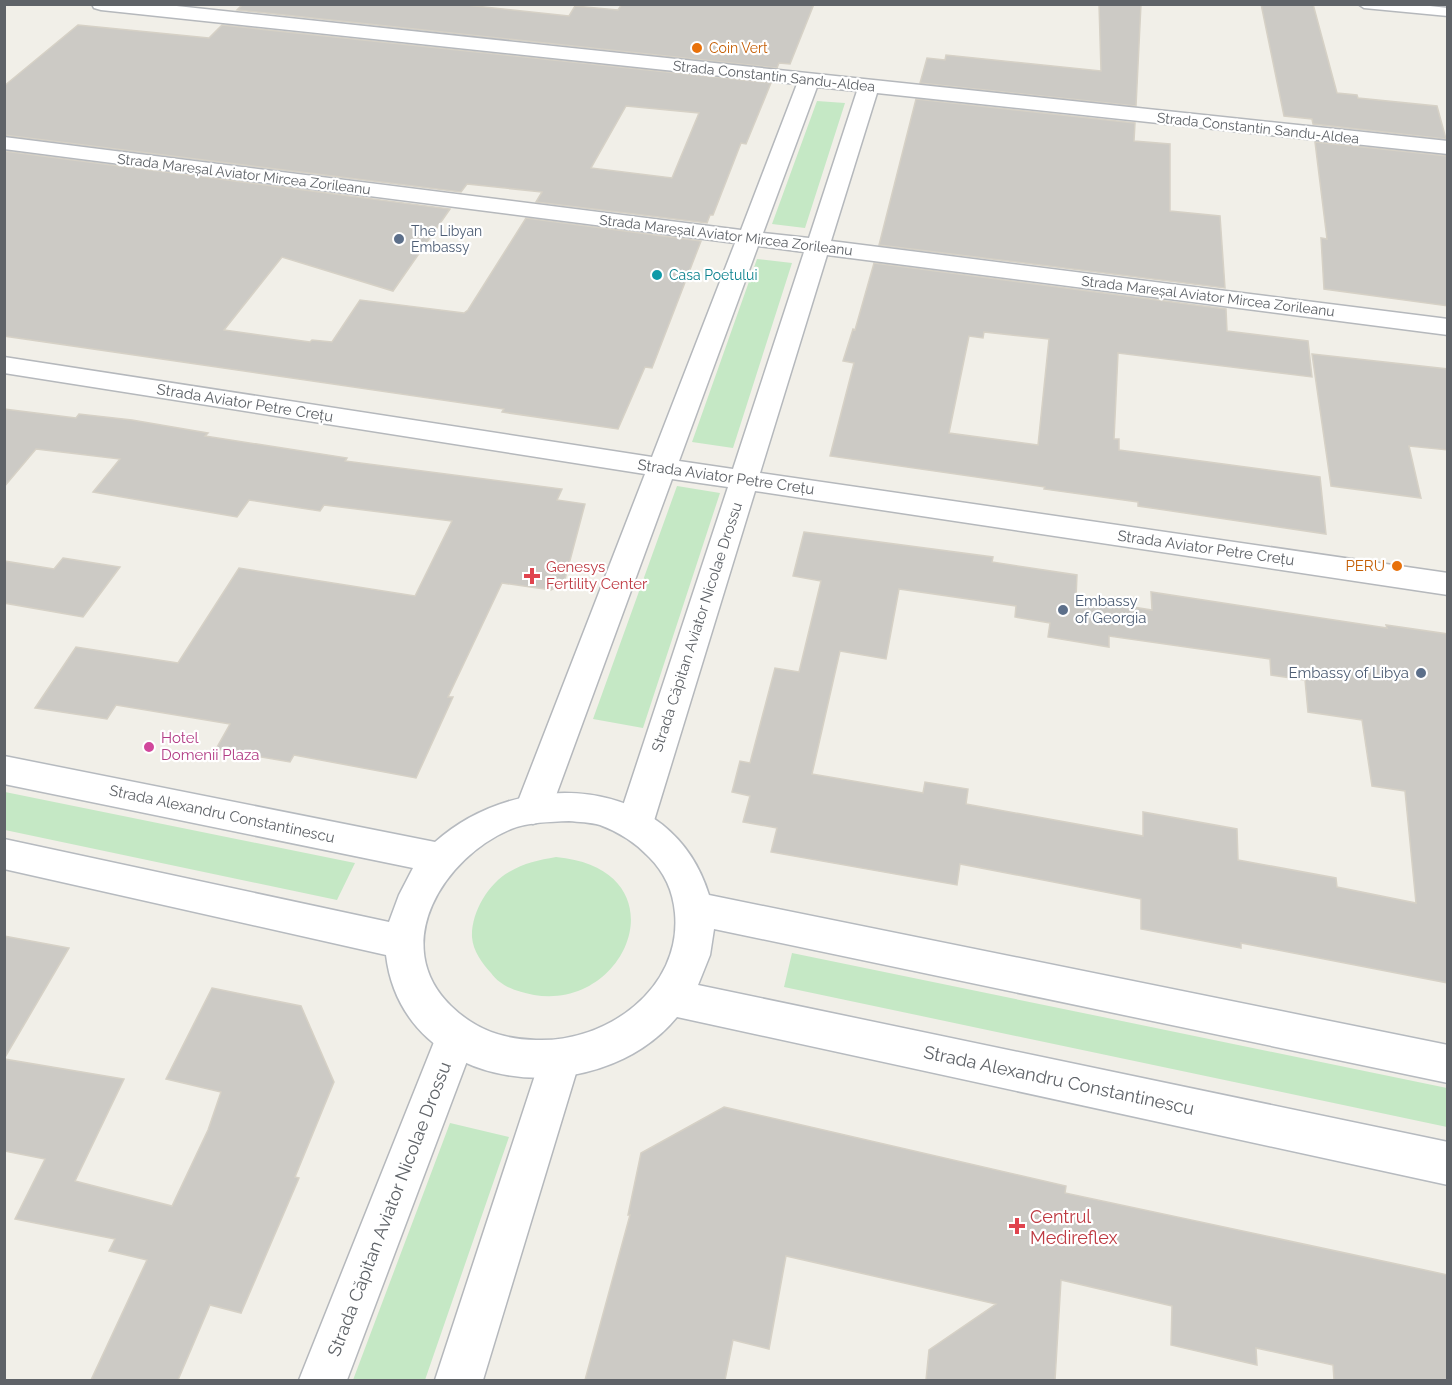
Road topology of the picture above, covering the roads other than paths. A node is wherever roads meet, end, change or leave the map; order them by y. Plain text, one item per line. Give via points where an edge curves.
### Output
1 (101, 4) edge
2 (1364, 4) edge
3 (1448, 12) edge
4 (809, 80) junction
5 (869, 86) junction
6 (4, 143) edge
7 (1448, 148) edge
8 (749, 238) junction
9 (818, 246) junction
10 (1448, 327) edge
11 (4, 365) edge
12 (663, 468) junction
13 (744, 479) junction
14 (1448, 584) edge
15 (4, 770) edge
16 (533, 809) junction
17 (635, 824) junction
18 (4, 854) edge
19 (439, 858) junction
20 (694, 908) junction
21 (404, 942) junction
22 (670, 997) junction
23 (456, 1037) junction
24 (560, 1059) junction
25 (1448, 1064) edge
26 (1448, 1164) edge
27 (323, 1380) edge
28 (459, 1380) edge

1 - 4 street, Strada Constantin Sandu-Aldea
2 - 3 lane
4 - 5 street, Strada Constantin Sandu-Aldea
4 - 8 street
5 - 7 street, Strada Constantin Sandu-Aldea
5 - 9 street, Strada Căpitan Aviator Nicolae Drossu
6 - 8 street, Strada Mareșal Aviator Mircea Zorileanu
8 - 9 street, Strada Mareșal Aviator Mircea Zorileanu
8 - 12 street
9 - 10 street, Strada Mareșal Aviator Mircea Zorileanu
9 - 13 street, Strada Căpitan Aviator Nicolae Drossu
11 - 12 street, Strada Aviator Petre Crețu
12 - 13 street, Strada Aviator Petre Crețu
12 - 16 street
13 - 14 street, Strada Aviator Petre Crețu
13 - 17 street, Strada Căpitan Aviator Nicolae Drossu
15 - 19 street, Strada Alexandru Constantinescu
16 - 17 street via 569,806 603,811
16 - 19 street via 504,816 477,829
17 - 20 street via 675,859 688,883
18 - 21 street
19 - 21 street via 417,894
20 - 22 street via 695,935 688,962
20 - 25 street
21 - 23 street via 411,980 425,1007
22 - 24 street via 652,1017 620,1040 583,1055
22 - 26 street, Strada Alexandru Constantinescu
23 - 24 street via 474,1048 507,1058
23 - 27 street, Strada Căpitan Aviator Nicolae Drossu
24 - 28 street

